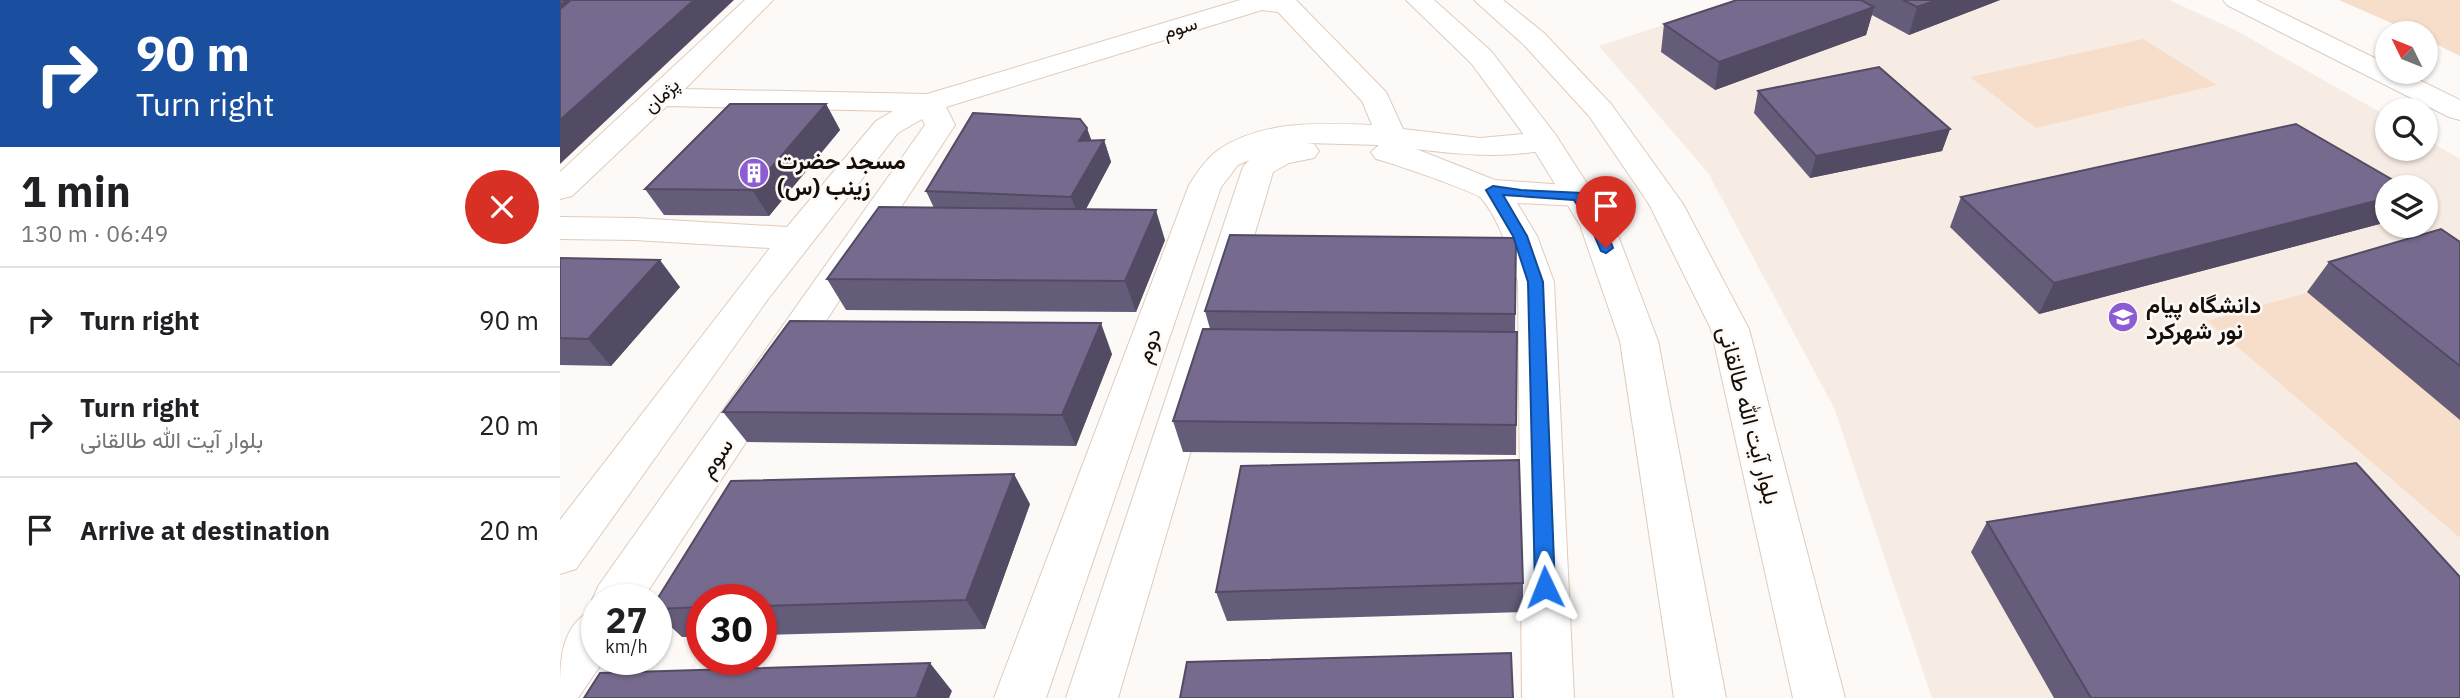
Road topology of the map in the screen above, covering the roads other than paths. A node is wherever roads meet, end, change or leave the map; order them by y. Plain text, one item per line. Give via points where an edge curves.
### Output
1 (760, 0) edge
2 (1419, 0) edge
3 (1487, 0) edge
4 (2236, 0) edge
5 (2282, 0) edge
6 (2375, 45) edge
7 (2438, 76) edge
8 (2460, 88) edge
9 (660, 97) junction
10 (755, 100) junction
11 (929, 103) junction
12 (2460, 111) edge
13 (727, 130) edge
14 (1544, 141) junction
15 (1398, 146) junction
16 (1244, 162) junction
17 (560, 188) edge
18 (1493, 190) junction
19 (1579, 196) junction
20 (663, 199) edge
21 (560, 228) edge
22 (635, 229) junction
23 (797, 239) junction
24 (560, 555) edge
25 (627, 584) edge
26 (581, 652) edge
27 (560, 682) edge
28 (1020, 698) edge
29 (1092, 698) edge
30 (1548, 698) edge
31 (1700, 698) edge
32 (1819, 698) edge

1 - 9 street, پژمان
2 - 14 street via 1481,57
3 - 32 street, بلوار آیت الله طالقانی via 1534,39 1600,110 1666,204 1730,329
4 - 12 street
5 - 6 street
7 - 8 street
9 - 10 street
9 - 17 street, پژمان
10 - 11 street
10 - 13 street
11 - 15 street, سوم via 1261,2 1277,2 1286,5 1376,98
11 - 23 street, سوم via 887,128
11 - 25 street, سوم via 940,125
14 - 15 street via 1494,148
14 - 19 street
15 - 16 street, دوم via 1318,148
15 - 18 street
16 - 28 street, دوم via 1213,171 1205,185
16 - 29 street
18 - 19 street
18 - 30 street via 1520,236 1536,282
19 - 31 street via 1597,225 1639,341
20 - 22 street
21 - 22 street
22 - 23 street
23 - 24 street, سوم
26 - 27 street

